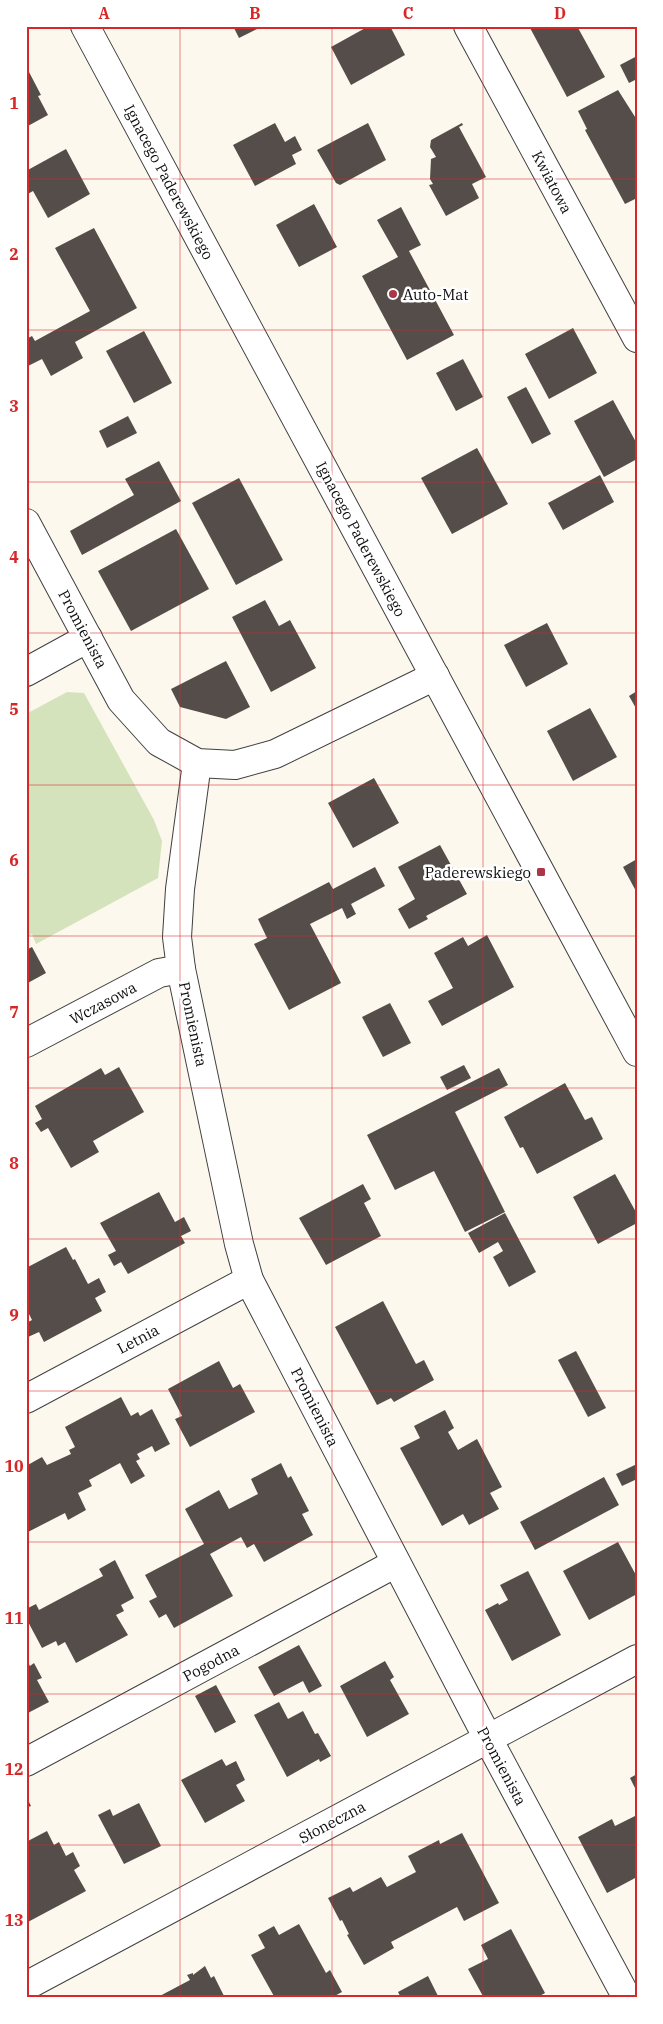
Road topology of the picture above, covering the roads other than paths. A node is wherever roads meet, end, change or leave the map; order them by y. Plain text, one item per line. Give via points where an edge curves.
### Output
1 (85, 26) edge
2 (468, 26) edge
3 (637, 338) edge
4 (26, 523) edge
5 (88, 638) junction
6 (26, 672) edge
7 (435, 676) junction
8 (197, 763) junction
9 (181, 969) junction
10 (26, 1043) edge
11 (637, 1052) edge
12 (249, 1280) junction
13 (26, 1399) edge
14 (396, 1563) junction
15 (637, 1659) edge
16 (488, 1739) junction
17 (26, 1762) edge
18 (26, 1986) edge
19 (627, 1998) edge

1 - 7 street, Ignacego Paderewskiego
2 - 3 street, Kwiatowa
4 - 5 street, Promienista
5 - 6 street
5 - 8 street, Promienista via 121,700 159,742
7 - 8 street, Promienista via 275,754 235,765
7 - 11 street, Ignacego Paderewskiego
8 - 9 street, Promienista via 180,889 177,937
9 - 10 street, Wczasowa via 159,973
9 - 12 street, Promienista via 238,1244
12 - 13 street, Letnia
12 - 14 street, Promienista
14 - 16 street, Promienista
14 - 17 street, Pogodna
15 - 16 street, Słoneczna
16 - 18 street, Słoneczna
16 - 19 street, Promienista

